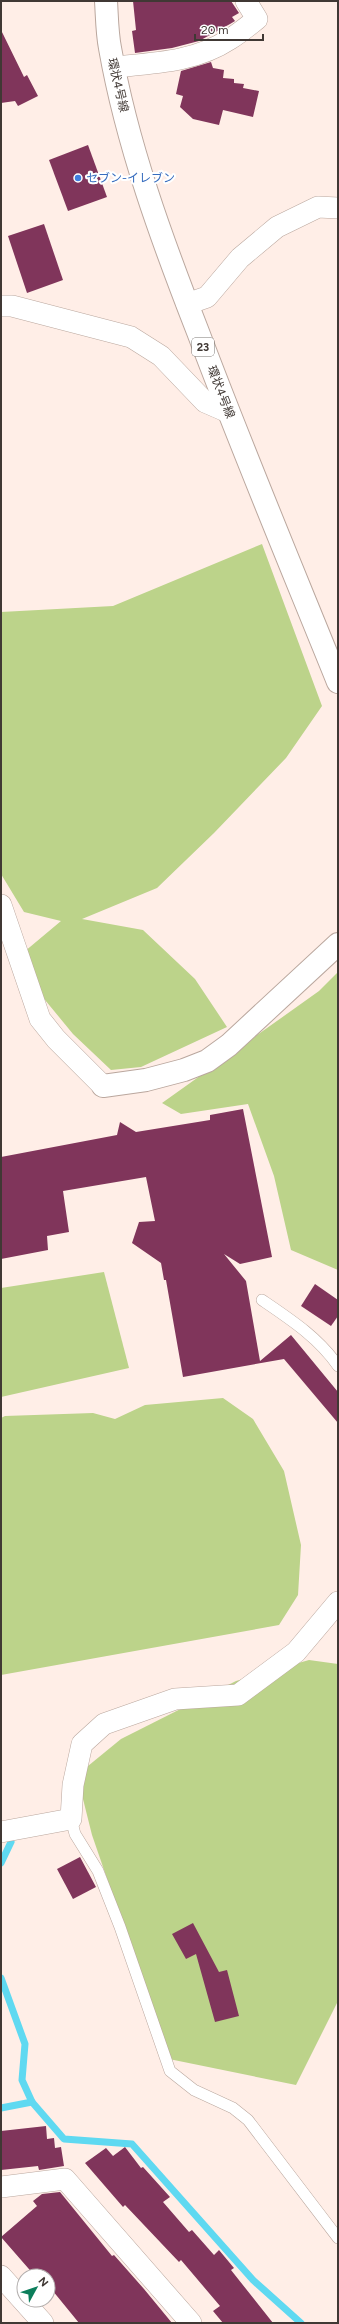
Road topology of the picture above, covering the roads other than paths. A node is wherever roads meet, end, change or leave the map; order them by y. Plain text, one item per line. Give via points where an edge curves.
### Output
1 (106, 1) edge
2 (246, 1) edge
3 (114, 67) junction
4 (338, 208) edge
5 (187, 304) junction
6 (1, 306) edge
7 (228, 412) junction
8 (338, 682) edge
9 (1, 905) edge
10 (338, 944) edge
11 (103, 1086) joint
12 (262, 1300) dead end
13 (338, 1366) edge
14 (338, 1602) edge
15 (71, 1819) junction
16 (1, 1832) edge
17 (1, 2187) edge
18 (338, 2238) edge
19 (1, 2276) edge
20 (43, 2323) edge
21 (191, 2323) edge

1 - 3 main road, 環状4号線 / 23
2 - 3 street via 257,19 230,40 201,54 174,62
3 - 5 main road, 環状4号線 / 23 via 141,173
4 - 5 street via 318,207 277,227 240,258 208,297
5 - 7 main road, 環状4号線 / 23
6 - 7 street via 12,306 131,337 161,356 205,402
7 - 8 main road, 環状4号線 / 23
9 - 11 street via 40,1019 56,1039
10 - 11 main road via 229,1045 207,1061 146,1080
12 - 13 lane via 298,1325
14 - 15 street via 296,1652 238,1695 175,1699 104,1724 82,1744 73,1785
15 - 16 street
15 - 18 lane via 75,1834 98,1871 120,1927 170,2071 194,2090 233,2108 248,2120
17 - 21 street via 65,2179
19 - 20 street

